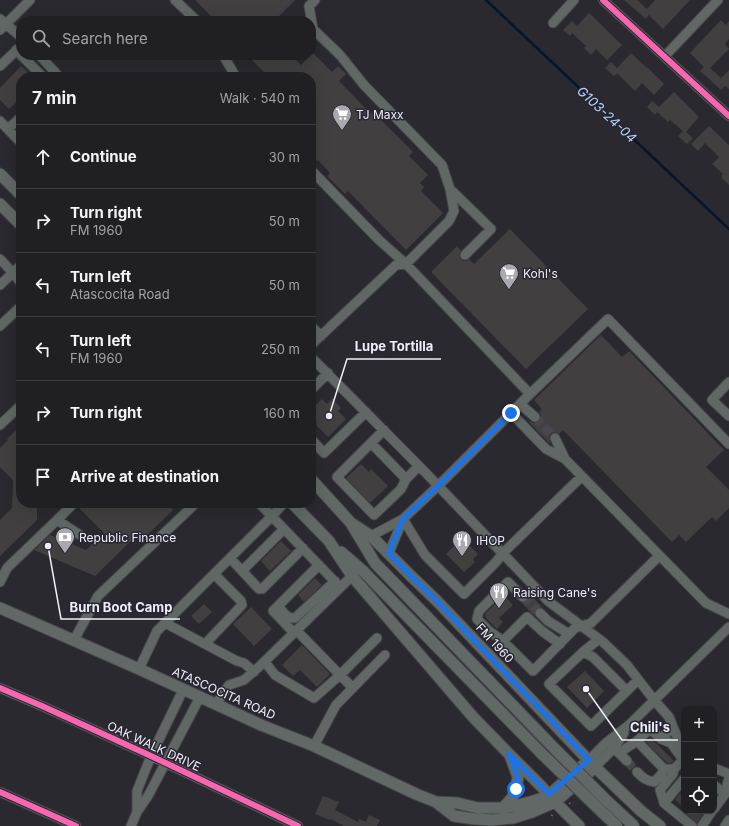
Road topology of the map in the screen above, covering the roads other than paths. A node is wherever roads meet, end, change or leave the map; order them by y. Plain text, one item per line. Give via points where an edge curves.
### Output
1 (30, 0) edge
2 (175, 0) edge
3 (315, 0) edge
4 (574, 0) edge
5 (604, 0) edge
6 (718, 0) edge
7 (192, 16) edge
8 (311, 16) edge
9 (553, 23) dead end
10 (2, 24) edge
11 (316, 31) edge
12 (16, 34) edge
13 (16, 51) edge
14 (665, 56) junction
15 (29, 60) edge
16 (44, 60) edge
17 (226, 60) edge
18 (0, 66) edge
19 (39, 72) edge
20 (55, 72) edge
21 (233, 72) edge
22 (729, 116) edge
23 (16, 121) edge
24 (0, 122) edge
25 (8, 129) junction
26 (16, 138) edge
27 (0, 174) edge
28 (316, 175) edge
29 (450, 189) junction
30 (16, 190) edge
31 (0, 204) edge
32 (16, 220) edge
33 (465, 255) dead end
34 (0, 259) edge
35 (406, 264) junction
36 (16, 270) edge
37 (13, 273) junction
38 (16, 277) edge
39 (0, 285) edge
40 (16, 311) edge
41 (0, 326) edge
42 (316, 331) edge
43 (321, 336) junction
44 (316, 340) edge
45 (316, 362) edge
46 (328, 374) junction
47 (729, 382) edge
48 (316, 385) edge
49 (530, 394) junction
50 (520, 404) junction
51 (16, 410) edge
52 (366, 412) junction
53 (511, 413) junction
54 (729, 416) edge
55 (534, 417) tunnel mouth
56 (0, 425) edge
57 (384, 430) junction
58 (555, 438) tunnel mouth
59 (371, 443) junction
60 (316, 444) edge
61 (729, 444) edge
62 (565, 460) junction
63 (419, 466) junction
64 (581, 477) junction
65 (406, 479) junction
66 (316, 484) edge
67 (438, 486) junction
68 (69, 508) edge
69 (191, 508) edge
70 (264, 508) edge
71 (279, 508) edge
72 (297, 508) edge
73 (272, 516) junction
74 (403, 519) junction
75 (57, 520) junction
76 (351, 523) junction
77 (284, 529) junction
78 (80, 535) dead end
79 (371, 536) junction
80 (328, 541) junction
81 (303, 548) junction
82 (389, 553) junction
83 (503, 553) junction
84 (659, 556) junction
85 (230, 558) junction
86 (319, 565) junction
87 (242, 571) junction
88 (214, 574) junction
89 (352, 576) junction
90 (0, 582) edge
91 (338, 584) junction
92 (523, 597) tunnel mouth
93 (277, 607) junction
94 (0, 608) edge
95 (540, 613) tunnel mouth
96 (729, 614) edge
97 (165, 623) junction
98 (583, 626) junction
99 (729, 627) edge
100 (295, 632) junction
101 (569, 634) junction
102 (377, 638) dead end
103 (598, 639) junction
104 (74, 640) junction
105 (503, 641) junction
106 (205, 644) junction
107 (560, 644) junction
108 (583, 652) junction
109 (385, 655) dead end
110 (264, 662) junction
111 (139, 669) junction
112 (254, 672) junction
113 (340, 675) junction
114 (638, 680) junction
115 (0, 688) edge
116 (353, 688) junction
117 (183, 690) junction
118 (627, 691) junction
119 (200, 697) junction
120 (654, 700) junction
121 (216, 704) junction
122 (673, 727) junction
123 (661, 739) junction
124 (637, 741) junction
125 (681, 742) edge
126 (314, 746) junction
127 (613, 748) junction
128 (509, 754) junction
129 (151, 756) junction
130 (681, 756) edge
131 (627, 761) tunnel mouth
132 (592, 763) junction
133 (681, 763) edge
134 (165, 764) junction
135 (664, 769) junction
136 (717, 769) edge
137 (674, 770) junction
138 (637, 772) tunnel mouth
139 (729, 774) edge
140 (729, 779) edge
141 (681, 783) edge
142 (717, 787) edge
143 (0, 792) edge
144 (725, 794) junction
145 (552, 798) junction
146 (436, 802) junction
147 (664, 803) junction
148 (717, 805) edge
149 (503, 808) junction
150 (137, 812) junction
151 (710, 814) edge
152 (729, 820) edge
153 (502, 823) edge
154 (76, 826) edge
155 (131, 826) edge
156 (298, 826) edge
157 (579, 826) edge
158 (617, 826) edge
159 (634, 826) edge
160 (660, 826) edge
161 (692, 826) edge
162 (702, 826) edge
163 (725, 826) edge

1 - 10 street
2 - 7 street
3 - 8 street via 309,6
4 - 9 street
5 - 14 street
6 - 14 street
10 - 12 street
11 - 29 street via 364,85 442,165
13 - 18 street
14 - 22 street
15 - 19 street
16 - 20 street
17 - 21 street
23 - 25 street
24 - 25 street
25 - 26 street
27 - 30 main road
28 - 35 street
29 - 33 street via 491,229
29 - 35 street via 454,210 449,221
31 - 32 main road
34 - 37 street
35 - 43 street via 396,265
35 - 49 street
36 - 37 street
37 - 38 street
37 - 39 street
40 - 41 street
42 - 43 street
43 - 44 street
45 - 46 street
46 - 48 street
46 - 52 street
47 - 54 street via 712,400
49 - 50 street
49 - 61 street via 608,319
50 - 53 street
50 - 55 street
51 - 56 street
52 - 57 street
52 - 60 street via 324,452
53 - 62 street via 546,448
53 - 67 street
57 - 59 street
57 - 63 street
58 - 62 street
59 - 65 street
59 - 65 street via 337,477 374,515 401,489
62 - 64 street
63 - 65 street
63 - 67 street
64 - 83 street
64 - 84 street
66 - 76 main road, FM 1960 / FM 1960
67 - 74 street
67 - 83 street
68 - 75 street
69 - 104 street via 98,596
70 - 73 street
71 - 73 street
72 - 80 main road
73 - 77 street
73 - 85 street
74 - 79 street
74 - 82 street
74 - 83 street via 425,555 464,594
75 - 78 street
75 - 90 street via 7,568
76 - 79 main road, FM 1960 / FM 1960
76 - 159 main road, bridge via 375,563 555,749
77 - 81 street
77 - 87 street
79 - 82 main road, FM 1960 / FM 1960
80 - 89 main road
80 - 158 main road, bridge via 364,572 541,753
81 - 86 street
81 - 87 street via 262,589 259,589
82 - 132 main road, FM 1960 / FM 1960
83 - 98 street via 548,601
84 - 96 street via 706,603
84 - 98 street via 591,623
85 - 87 street
85 - 88 street
86 - 91 street
86 - 93 street
88 - 97 street
88 - 106 street via 242,605
89 - 91 street
89 - 128 main road via 473,717
91 - 93 street via 295,618 288,617
91 - 100 street
92 - 105 street via 508,582 479,611 478,619
93 - 100 street via 274,612
94 - 104 main road, ATASCOCITA ROAD
95 - 101 street
97 - 106 street
97 - 111 street via 157,631
98 - 101 street via 575,628
98 - 103 street
99 - 120 street
100 - 110 street
100 - 113 street
101 - 107 street
102 - 113 street
103 - 108 street
103 - 114 street via 627,665
104 - 111 main road, ATASCOCITA ROAD
105 - 107 street via 527,617
105 - 107 street via 533,671
106 - 112 street via 244,663
108 - 118 street via 593,657
108 - 118 street via 549,684 590,726
109 - 116 street
110 - 112 street
110 - 113 street via 275,675 314,698
111 - 117 main road, ATASCOCITA ROAD
112 - 121 street via 244,680 229,685
113 - 116 street
114 - 118 street
114 - 120 street
115 - 129 street, OAK WALK DRIVE
116 - 126 street via 336,705
117 - 119 main road, ATASCOCITA ROAD
117 - 129 street
119 - 121 main road, ATASCOCITA ROAD
119 - 134 street
120 - 122 street via 669,717
120 - 127 street via 629,725
121 - 126 main road, ATASCOCITA ROAD
122 - 123 street
122 - 125 street
123 - 124 street via 650,729
123 - 130 street via 671,743
124 - 127 street
124 - 135 street
126 - 146 main road, ATASCOCITA ROAD
127 - 131 street
127 - 132 street
128 - 145 main road
128 - 149 main road via 518,777 512,798
129 - 134 street, OAK WALK DRIVE
129 - 150 street via 137,791
132 - 145 main road, ATASCOCITA ROAD
132 - 160 main road, FM 1960 / FM 1960
133 - 137 street
134 - 150 street
134 - 156 street, OAK WALK DRIVE
135 - 137 street
135 - 138 street via 654,782 649,782
136 - 139 street
137 - 147 street via 660,790
140 - 144 street
141 - 147 street
142 - 144 street
143 - 154 street
144 - 148 street
145 - 149 main road, ATASCOCITA ROAD
145 - 153 main road, ATASCOCITA ROAD via 532,812
145 - 157 main road
146 - 149 main road, ATASCOCITA ROAD via 478,808
146 - 153 main road, ATASCOCITA ROAD via 454,816
147 - 161 street
150 - 155 street
151 - 162 street
152 - 163 street

